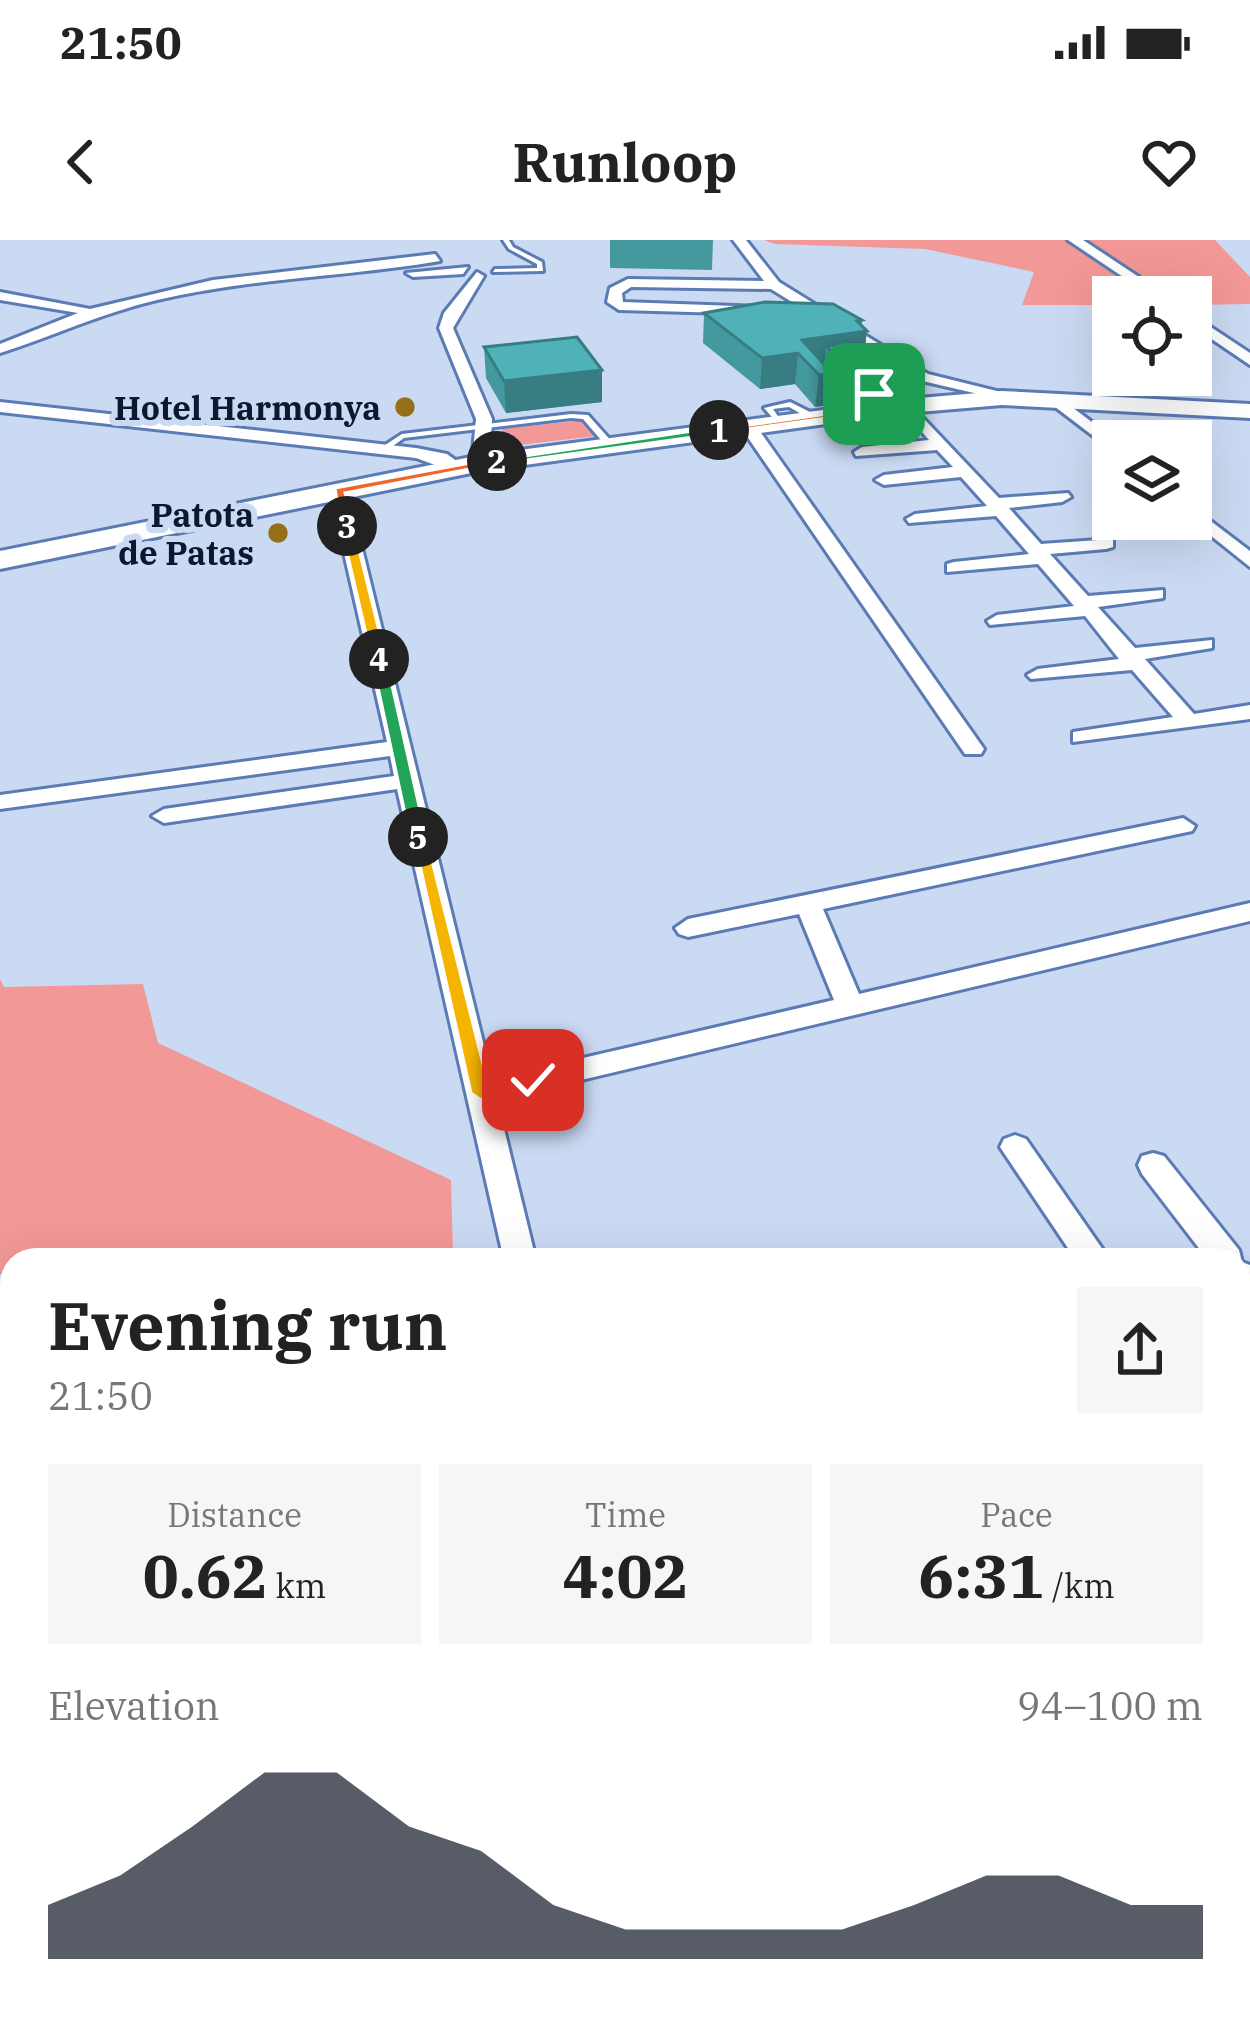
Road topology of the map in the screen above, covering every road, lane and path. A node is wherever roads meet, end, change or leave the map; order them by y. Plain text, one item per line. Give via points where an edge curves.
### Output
1 (506, 240) edge
2 (739, 240) edge
3 (1074, 240) edge
4 (414, 243) edge
5 (435, 258) junction
6 (469, 271) junction
7 (495, 271) joint
8 (1130, 276) edge
9 (774, 285) junction
10 (191, 288) junction
11 (0, 296) edge
12 (88, 311) junction
13 (810, 311) junction
14 (1212, 333) edge
15 (0, 349) edge
16 (1250, 360) edge
17 (1021, 399) junction
18 (1056, 400) junction
19 (892, 403) junction
20 (0, 407) edge
21 (1250, 411) edge
22 (748, 426) junction
23 (485, 427) junction
24 (1092, 429) edge
25 (942, 444) junction
26 (610, 445) junction
27 (383, 449) junction
28 (862, 452) dead end
29 (469, 465) junction
30 (967, 471) junction
31 (884, 480) dead end
32 (339, 491) junction
33 (1061, 497) dead end
34 (998, 507) junction
35 (915, 519) dead end
36 (1212, 529) edge
37 (1106, 542) dead end
38 (1040, 554) junction
39 (0, 560) edge
40 (1250, 561) edge
41 (954, 568) dead end
42 (1156, 594) dead end
43 (1085, 606) junction
44 (997, 621) dead end
45 (1204, 644) dead end
46 (1131, 659) junction
47 (1038, 675) dead end
48 (1250, 712) edge
49 (1189, 721) junction
50 (1081, 737) dead end
51 (396, 748) junction
52 (973, 749) dead end
53 (405, 782) junction
54 (0, 802) edge
55 (164, 816) dead end
56 (1183, 826) dead end
57 (808, 904) junction
58 (1250, 912) edge
59 (688, 928) dead end
60 (850, 1009) junction
61 (481, 1093) junction
62 (1015, 1147) dead end
63 (1153, 1166) dead end
64 (517, 1248) edge
65 (1086, 1248) edge
66 (1218, 1248) edge

1 - 7 lane via 541,270
2 - 9 street
3 - 8 street
4 - 5 street
5 - 6 street
5 - 10 street
6 - 7 street
6 - 10 street
6 - 23 street via 446,328
9 - 13 street
9 - 13 street via 628,283 616,288 614,302
10 - 12 street
11 - 12 street
12 - 15 street
13 - 17 street via 923,377
14 - 16 street
17 - 18 main road
17 - 19 main road
18 - 21 main road
18 - 24 street
19 - 19 lane via 836,368 807,373 834,399
19 - 22 main road
19 - 25 street
20 - 27 street
22 - 26 main road
22 - 52 street
23 - 26 lane via 585,417
23 - 27 lane via 402,436
23 - 29 street
25 - 28 street
25 - 30 street
26 - 29 main road
27 - 29 street
29 - 32 main road
30 - 31 street
30 - 34 street
32 - 39 main road
32 - 51 street
33 - 34 street
34 - 35 street
34 - 38 street
36 - 40 street
37 - 38 street
38 - 41 street
38 - 43 street
42 - 43 street
43 - 44 street
43 - 46 street
45 - 46 street
46 - 47 street
46 - 49 street
48 - 49 street
49 - 50 street
51 - 53 street
51 - 54 street
53 - 55 street
53 - 61 street
56 - 57 street
57 - 59 street
57 - 60 street
58 - 60 street
60 - 61 street
61 - 64 street
62 - 65 street
63 - 66 street

